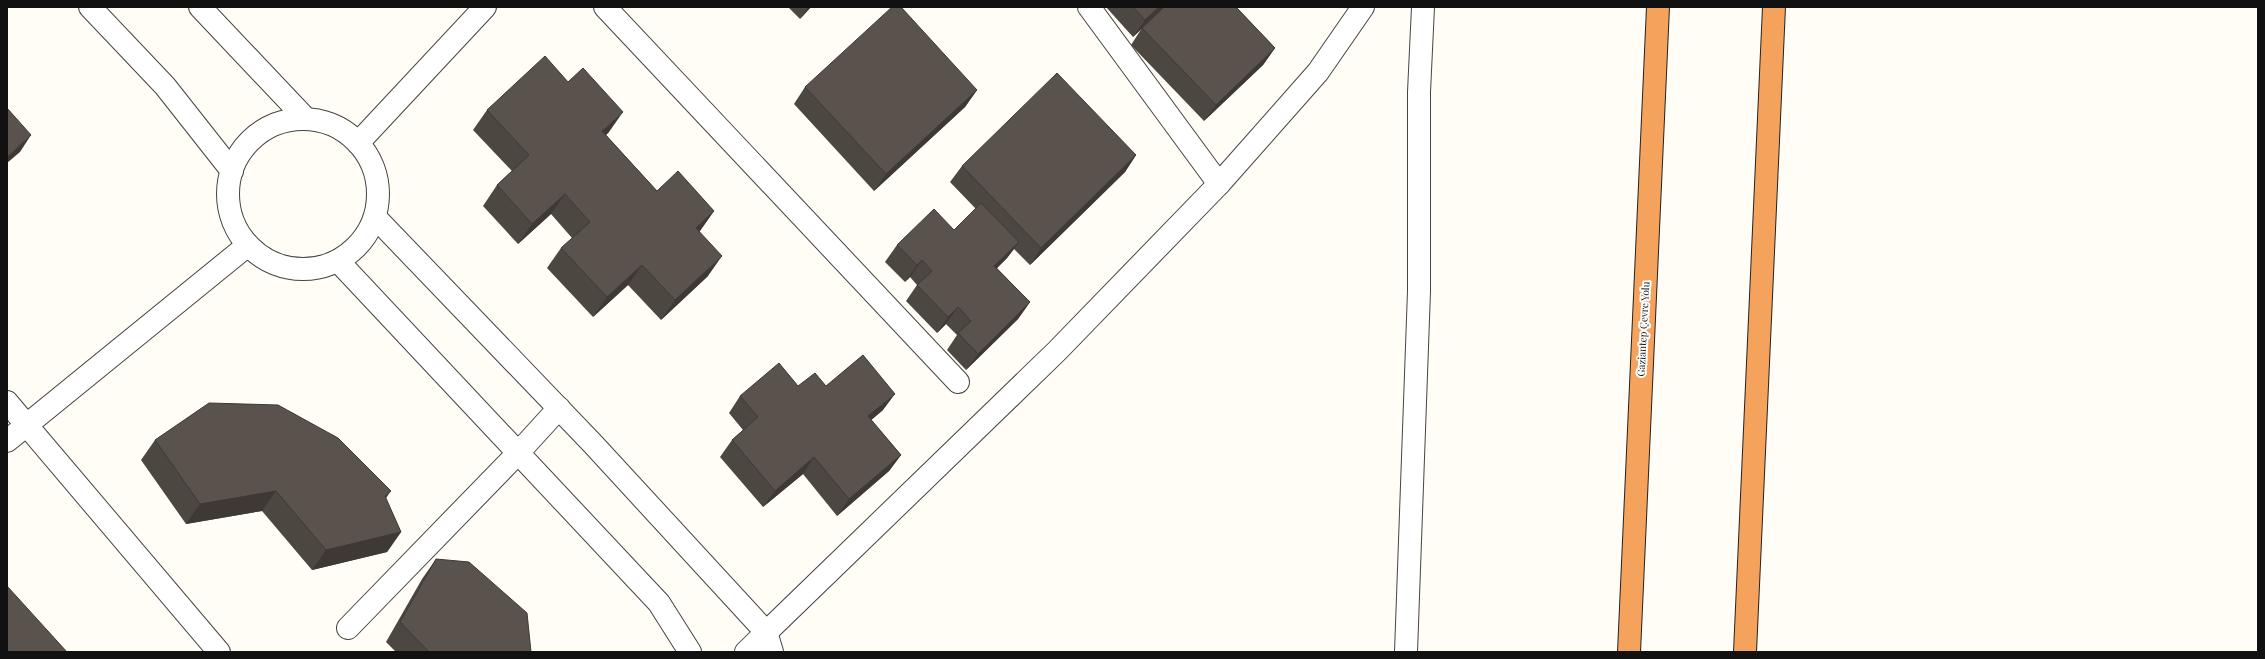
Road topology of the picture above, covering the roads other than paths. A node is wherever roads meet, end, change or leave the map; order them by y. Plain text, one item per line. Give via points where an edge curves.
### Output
1 (90, 7) edge
2 (200, 7) edge
3 (485, 7) edge
4 (605, 7) edge
5 (1088, 7) edge
6 (1363, 7) edge
7 (1423, 7) edge
8 (1658, 7) edge
9 (1774, 7) edge
10 (306, 119) junction
11 (358, 143) junction
12 (232, 171) junction
13 (1219, 184) junction
14 (374, 217) junction
15 (248, 245) junction
16 (338, 261) junction
17 (958, 382) dead end
18 (7, 402) edge
19 (559, 408) junction
20 (27, 423) junction
21 (7, 441) edge
22 (518, 453) junction
23 (348, 628) dead end
24 (769, 642) edge
25 (219, 652) edge
26 (690, 652) edge
27 (746, 652) edge
28 (1406, 652) edge
29 (1629, 652) edge
30 (1745, 652) edge

1 - 12 street via 165,86
2 - 10 street
3 - 11 street
4 - 17 street
5 - 13 street
6 - 13 street via 1318,72
7 - 28 street via 1419,92 1419,299
8 - 29 highway, Gaziantep Çevre Yolu
9 - 30 highway
10 - 11 street via 326,122
10 - 12 street via 287,121 269,127 240,153
11 - 14 street via 369,159 376,178 378,197
12 - 15 street via 228,191 230,210 237,229
13 - 24 street
14 - 16 street via 366,235 354,249
14 - 19 street
15 - 16 street via 263,258 281,266 300,269 320,267
15 - 20 street
16 - 22 street
18 - 20 street
19 - 22 street
19 - 24 street
20 - 21 street
20 - 25 street
22 - 23 street
22 - 26 street via 659,603
24 - 27 street

